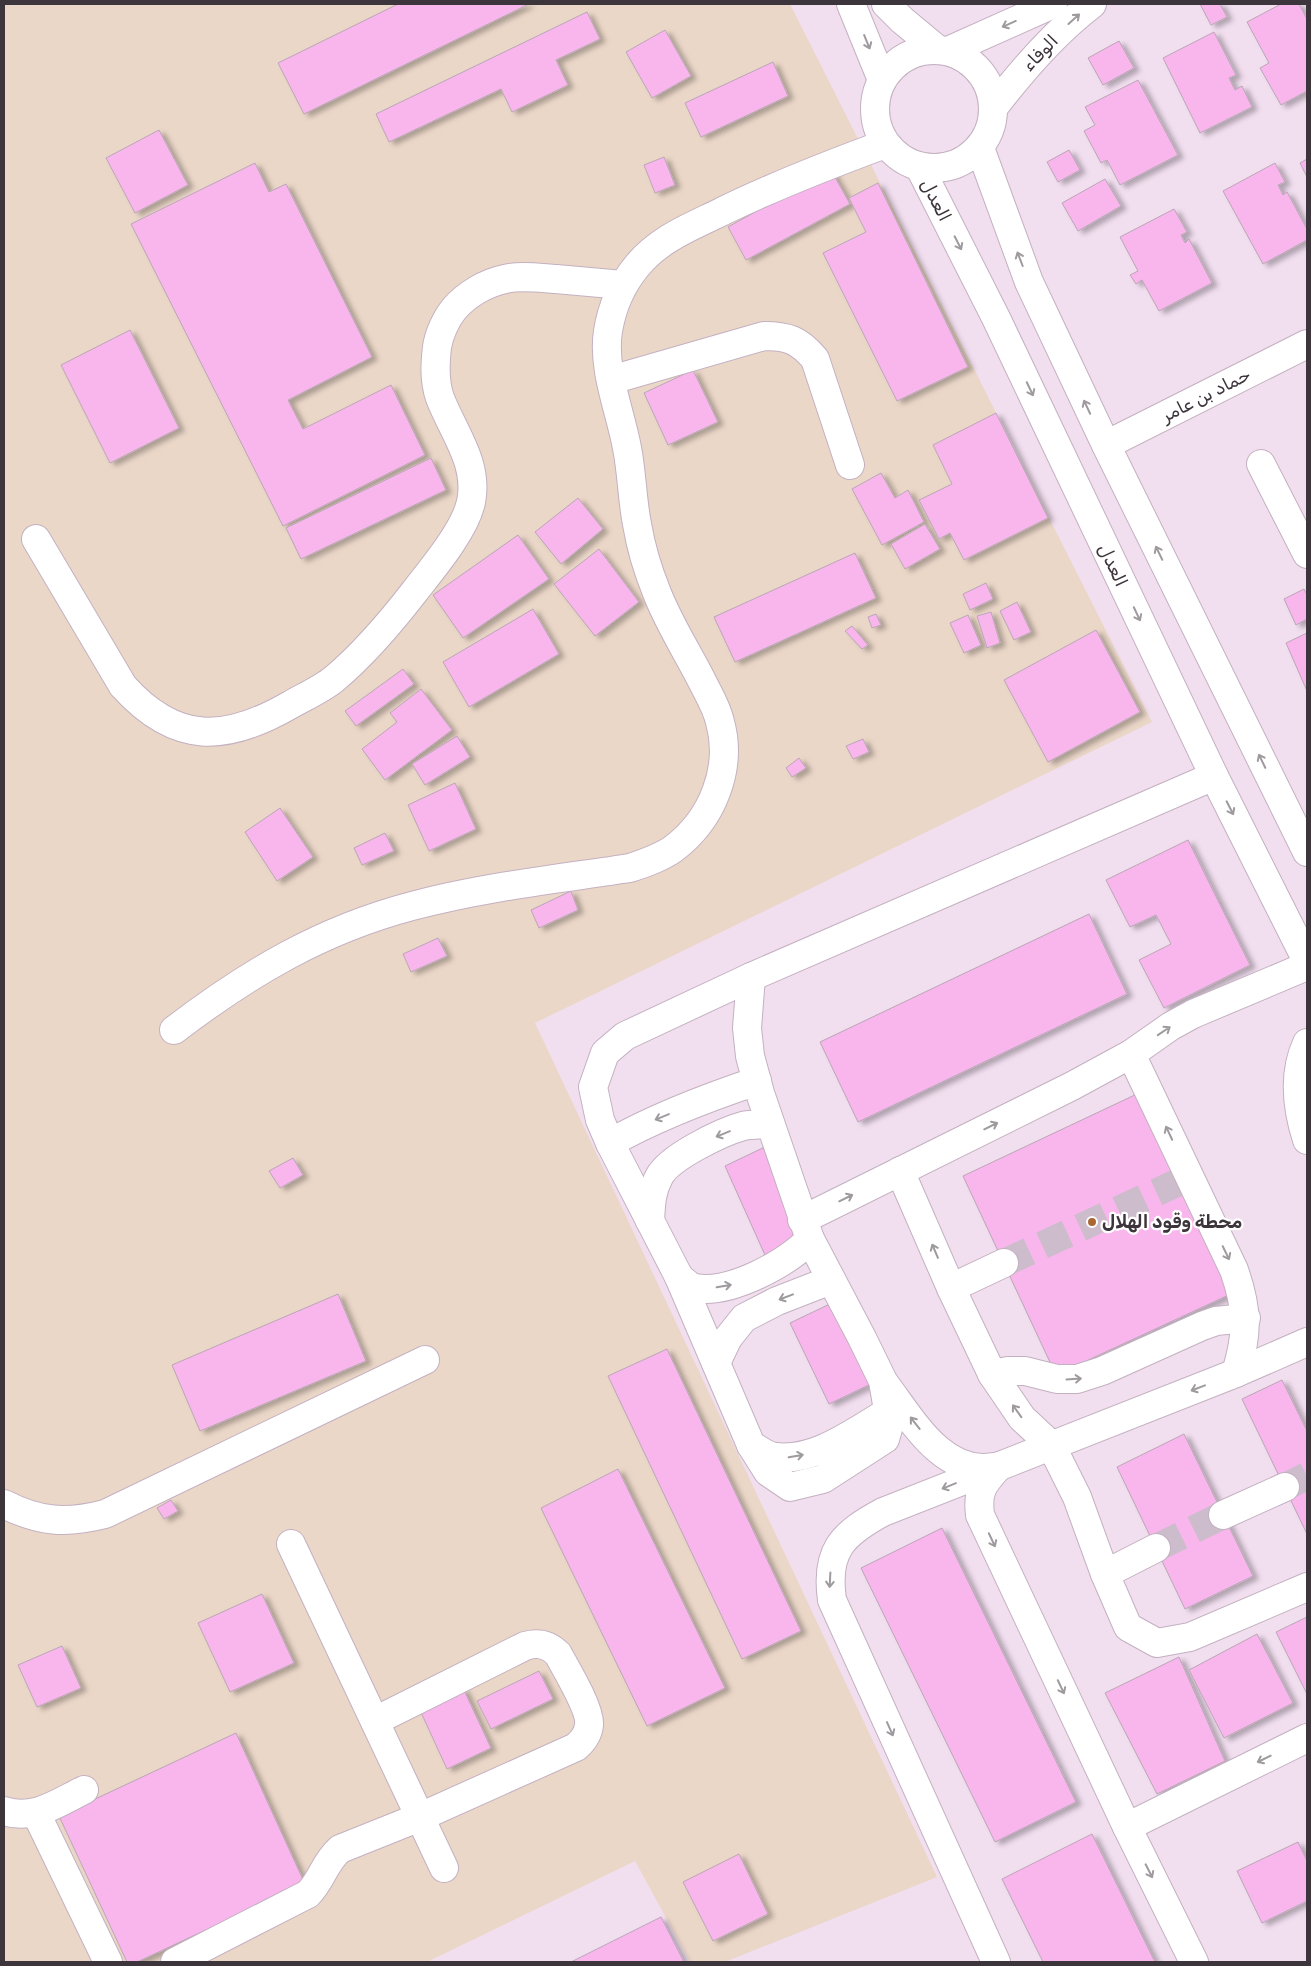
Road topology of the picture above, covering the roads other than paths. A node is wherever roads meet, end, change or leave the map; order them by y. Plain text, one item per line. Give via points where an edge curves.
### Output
1 (851, 4) edge
2 (886, 4) edge
3 (1053, 4) edge
4 (1092, 4) edge
5 (942, 50) junction
6 (882, 80) junction
7 (994, 107) junction
8 (885, 144) junction
9 (980, 148) junction
10 (920, 168) junction
11 (624, 285) junction
12 (1307, 344) edge
13 (611, 380) junction
14 (1106, 445) junction
15 (850, 464) dead end
16 (1260, 464) dead end
17 (36, 539) dead end
18 (1307, 554) edge
19 (1214, 776) junction
20 (1307, 852) edge
21 (1307, 960) edge
22 (1307, 966) edge
23 (751, 977) junction
24 (174, 1030) dead end
25 (1307, 1043) edge
26 (1131, 1054) junction
27 (757, 1081) junction
28 (770, 1124) junction
29 (1307, 1140) edge
30 (610, 1143) junction
31 (900, 1171) junction
32 (650, 1222) junction
33 (806, 1229) junction
34 (1004, 1264) tunnel mouth
35 (679, 1277) junction
36 (831, 1280) junction
37 (951, 1288) junction
38 (1246, 1318) junction
39 (1307, 1342) edge
40 (425, 1360) dead end
41 (716, 1363) junction
42 (1236, 1373) junction
43 (992, 1374) junction
44 (883, 1381) junction
45 (1051, 1445) junction
46 (999, 1466) junction
47 (1285, 1487) tunnel mouth
48 (4, 1504) edge
49 (1223, 1515) tunnel mouth
50 (291, 1544) dead end
51 (1156, 1548) tunnel mouth
52 (1105, 1574) junction
53 (1307, 1587) edge
54 (375, 1721) junction
55 (1307, 1738) edge
56 (84, 1790) dead end
57 (4, 1811) edge
58 (36, 1813) junction
59 (420, 1817) junction
60 (1127, 1827) junction
61 (444, 1868) dead end
62 (108, 1962) edge
63 (175, 1962) edge
64 (996, 1962) edge
65 (1194, 1962) edge

1 -> 6 street
2 - 5 street
3 -> 5 street, الوفاء
7 -> 4 street, الوفاء via 1054,37
5 - 6 street via 915,53 896,63
5 - 7 street via 966,58 980,72 990,88
6 - 8 street via 874,101 876,123
7 - 9 street via 991,129
8 - 10 street via 900,159
8 - 11 street via 778,185 670,237 636,266
9 - 10 street via 963,162 942,169
14 -> 9 street via 1029,282
10 -> 19 street, العدل via 1000,327
11 - 13 street via 608,332
11 - 17 street via 506,278 477,289 454,309 439,336 434,366 440,396 468,456 473,486 468,514 426,578 366,648 333,680 266,719 222,732 198,731 156,716 138,703 123,686
12 - 14 street, حماد بن عامر
13 - 15 street via 764,336 780,336 795,341 815,358
13 - 24 street via 628,449 636,523 645,561 658,595 720,722 724,747 722,772 716,795 705,817 672,850 630,868 461,895 412,906 355,925 266,966 218,996
20 -> 14 street
16 - 18 street
19 -> 21 street, العدل
19 - 23 street
26 -> 22 street via 1193,1014
23 - 27 street via 747,1028
23 - 30 street via 625,1036 605,1053 593,1086 600,1120
25 - 29 street via 1299,1071 1298,1097
31 -> 26 street
26 - 38 street via 1185,1179 1234,1270
27 - 28 street
27 -> 30 street via 639,1126
28 -> 32 street via 744,1126 704,1142 667,1166 651,1194
28 - 33 street
30 - 32 street
33 -> 31 street
37 -> 31 street
32 - 35 street
35 -> 33 street via 693,1288 738,1283 800,1249
33 - 36 street
34 - 37 street
35 - 41 street
36 -> 41 street via 744,1318 728,1338
36 - 44 street
37 - 43 street
38 - 42 street via 1244,1346
43 -> 38 street via 1025,1371 1056,1379 1077,1379 1202,1326
39 - 42 street
40 - 48 street via 105,1514 63,1521 20,1512
41 -> 44 street via 751,1445 768,1472 790,1487 823,1480 885,1439 890,1422
42 -> 45 street
45 -> 43 street via 1022,1418
46 -> 44 street via 972,1467 944,1455
45 - 46 street
45 - 52 street via 1077,1497
46 -> 60 street via 980,1488 980,1515
46 -> 64 street via 863,1522 845,1537 833,1558 829,1581 832,1600
47 - 49 street
50 - 54 street
51 - 52 street
52 - 53 street via 1128,1627 1157,1643 1190,1638
54 - 59 street
54 - 59 street via 534,1644 551,1647 558,1654 587,1710 590,1723 587,1735 576,1747
55 -> 60 street
56 - 58 street
57 - 58 street via 21,1815
58 - 62 street
59 - 61 street
59 - 63 street via 340,1849 331,1856 316,1887 308,1894
60 -> 65 street

